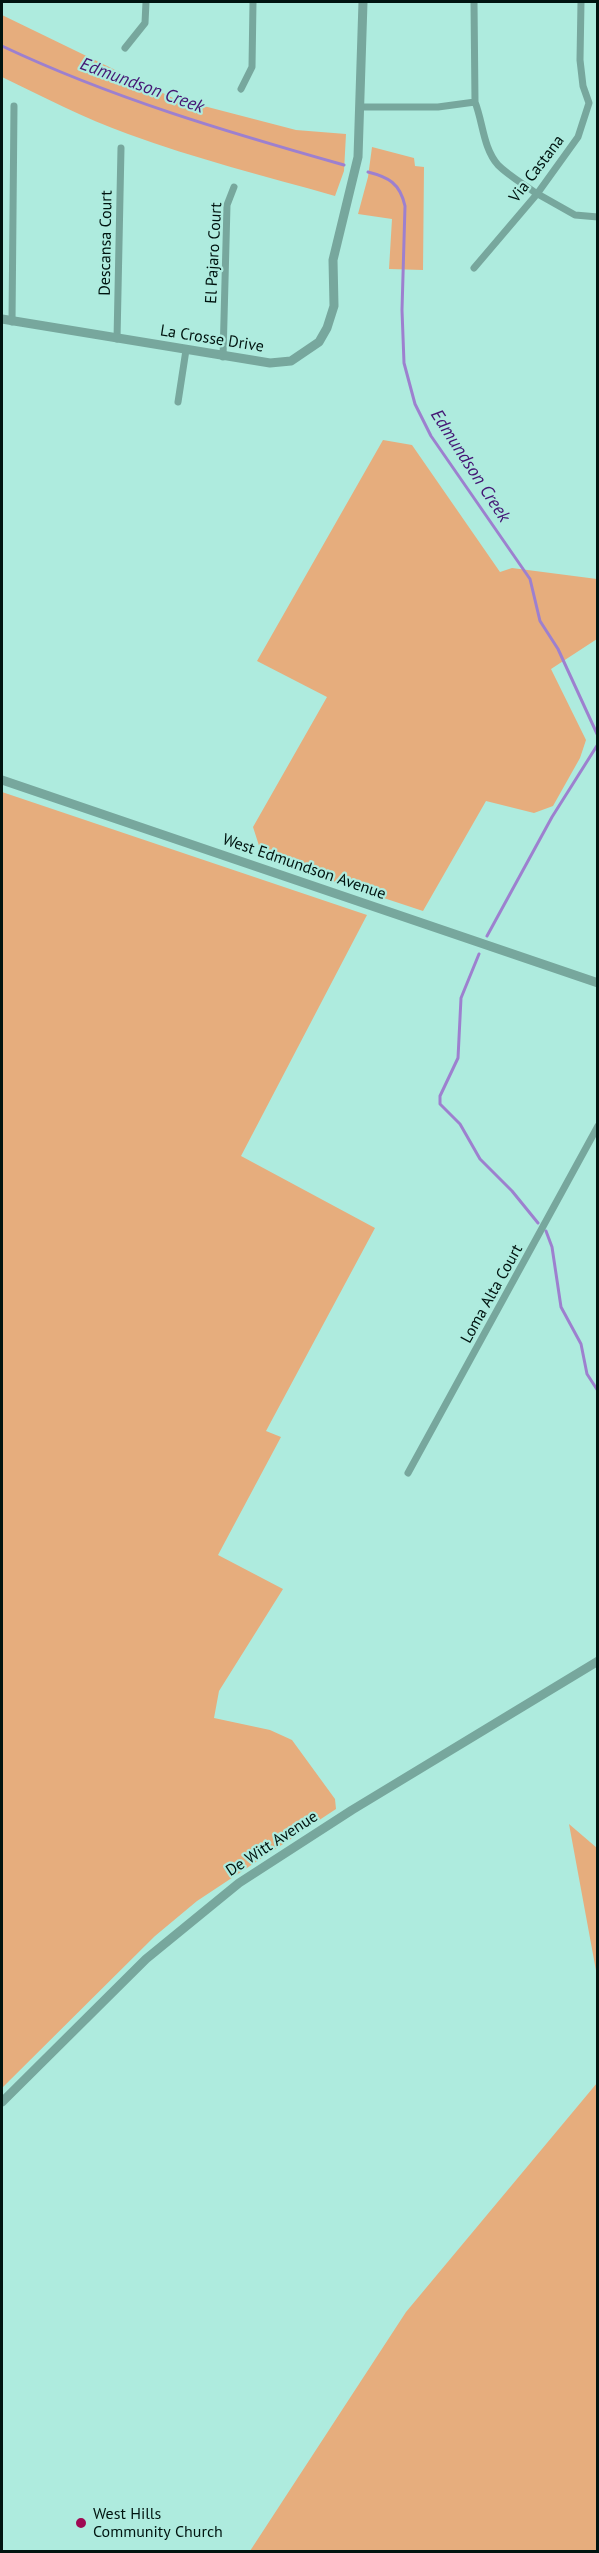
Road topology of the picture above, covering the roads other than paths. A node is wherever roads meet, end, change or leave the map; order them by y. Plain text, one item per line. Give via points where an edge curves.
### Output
1 (146, 2) edge
2 (253, 2) edge
3 (363, 2) edge
4 (474, 2) edge
5 (581, 2) edge
6 (125, 48) dead end
7 (241, 89) dead end
8 (475, 102) junction
9 (597, 102) edge
10 (589, 104) junction
11 (14, 106) dead end
12 (360, 107) junction
13 (121, 148) dead end
14 (234, 187) dead end
15 (536, 194) junction
16 (597, 218) edge
17 (474, 268) dead end
18 (2, 319) edge
19 (12, 322) junction
20 (117, 339) junction
21 (186, 350) junction
22 (223, 357) junction
23 (178, 402) dead end
24 (2, 780) edge
25 (597, 983) edge
26 (597, 1126) edge
27 (408, 1473) dead end
28 (597, 1661) edge
29 (2, 2102) edge

1 - 6 street via 145,23
2 - 7 street via 252,67
3 - 12 street, La Crosse Drive
4 - 8 street
5 - 10 street via 580,60
8 - 12 street via 438,107
8 - 15 street via 498,165
9 - 10 street
10 - 15 street, Via Castana via 578,137
11 - 19 street
12 - 22 street, La Crosse Drive via 356,174 333,260 334,306 327,328 319,342 291,360 270,363
13 - 20 street, Descansa Court
14 - 22 street, El Pajaro Court via 227,205
15 - 16 street via 575,214
15 - 17 street, Via Castana
18 - 19 street, La Crosse Drive
19 - 20 street, La Crosse Drive
20 - 21 street, La Crosse Drive
21 - 22 street, La Crosse Drive
21 - 23 street
24 - 25 street, West Edmundson Avenue
26 - 27 street, Loma Alta Court
28 - 29 street, De Witt Avenue via 239,1883 147,1959

